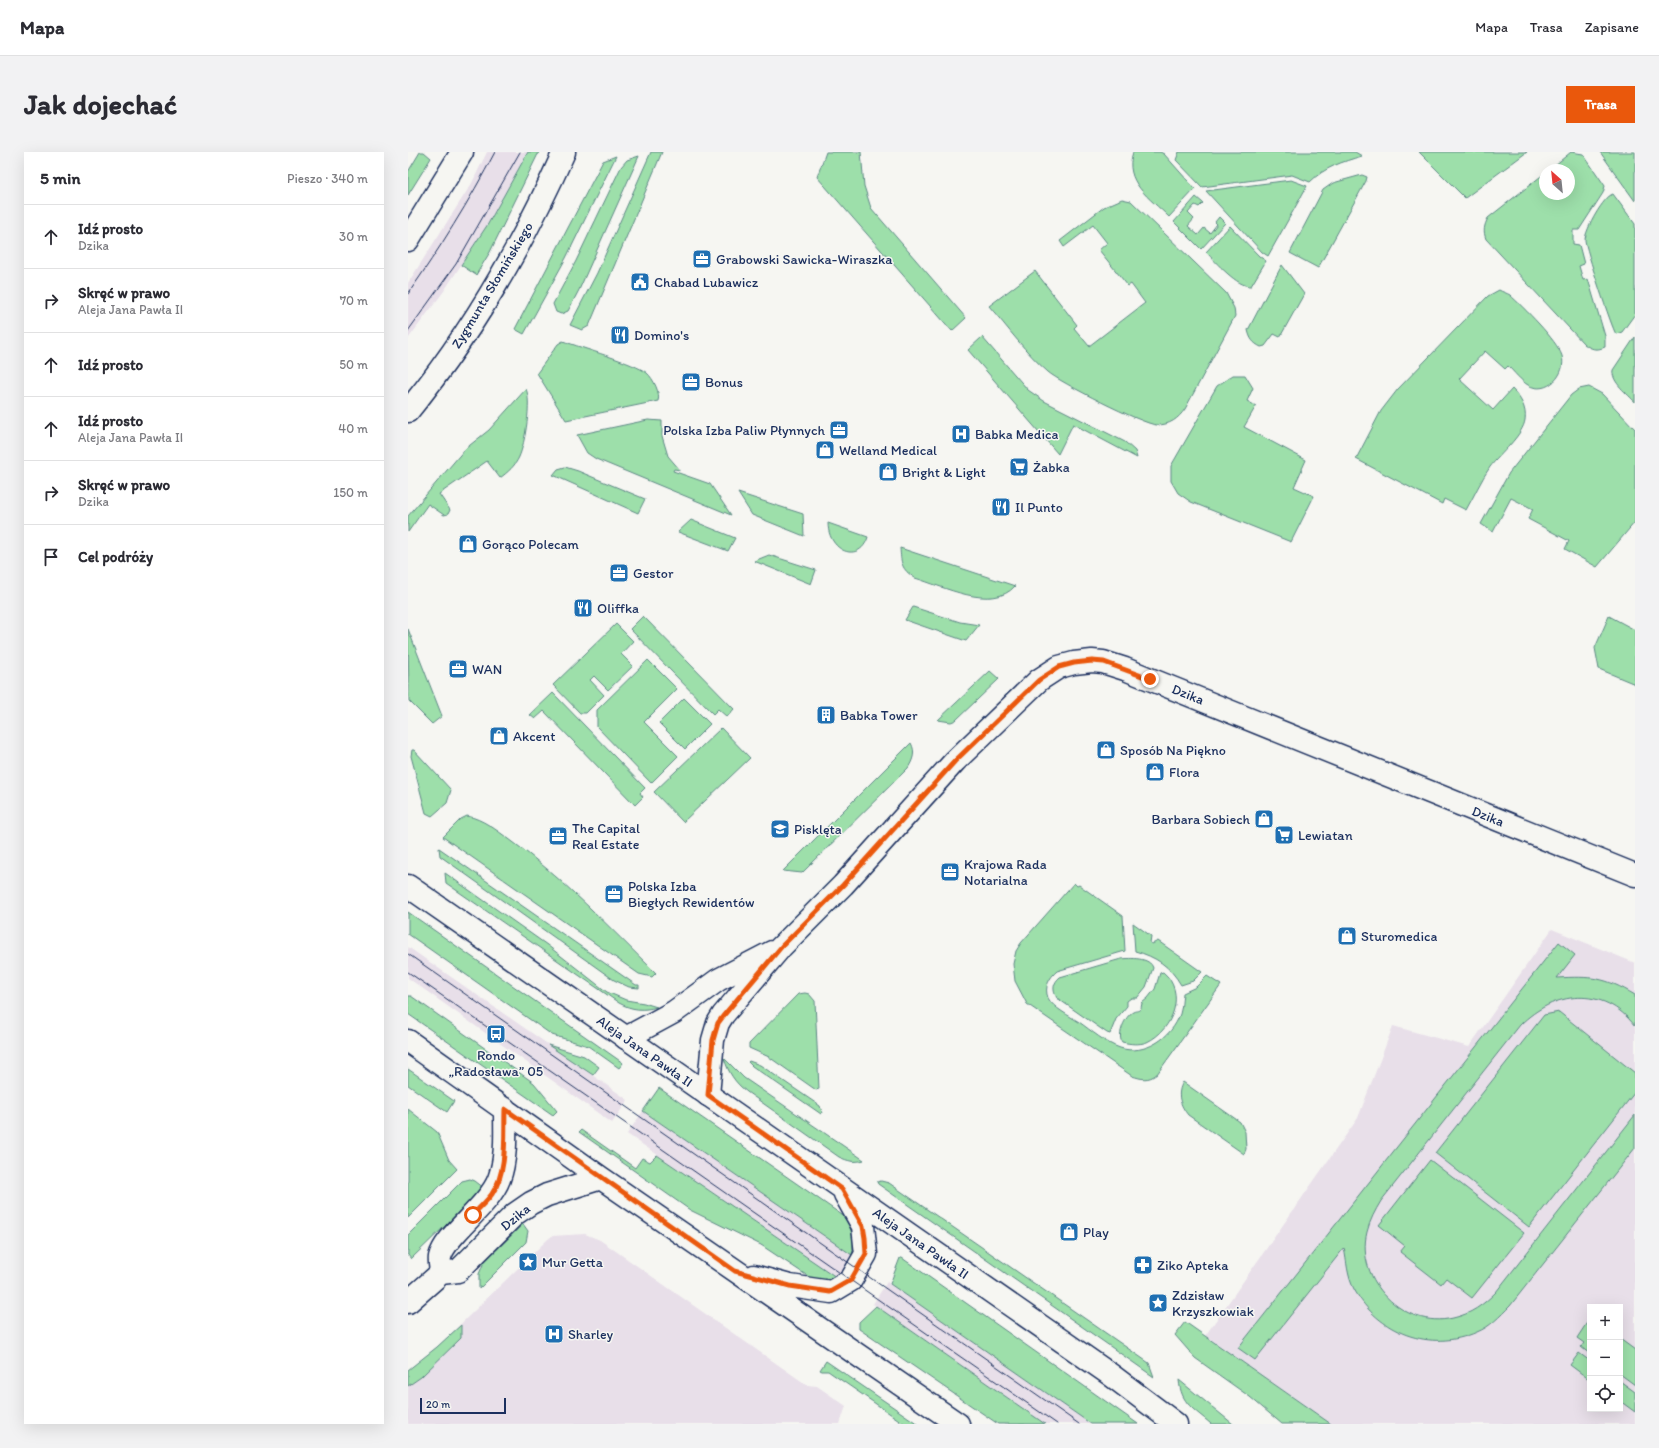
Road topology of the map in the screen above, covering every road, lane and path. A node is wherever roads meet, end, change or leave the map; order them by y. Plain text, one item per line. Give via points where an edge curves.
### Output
1 (462, 152) edge
2 (564, 152) edge
3 (408, 240) edge
4 (408, 411) edge
5 (1635, 875) edge
6 (408, 886) edge
7 (782, 946) junction
8 (626, 1038) junction
9 (408, 1041) edge
10 (708, 1095) junction
11 (505, 1109) junction
12 (601, 1178) junction
13 (842, 1189) junction
14 (735, 1271) junction
15 (441, 1273) junction
16 (408, 1302) edge
17 (958, 1424) edge
18 (1176, 1424) edge

1 - 3 main road
2 - 4 main road, Zygmunta Słomińskiego via 533,217 498,280 448,358
5 - 7 main road, Dzika via 1125,669 1092,661 1059,667 1039,680 955,761 843,885
6 - 8 main road, Aleja Jana Pawła II
7 - 8 main road, Dzika via 718,980 674,1012
7 - 10 main road, Dzika via 718,1023 713,1040
8 - 10 main road, Aleja Jana Pawła II
9 - 11 main road
10 - 13 main road, Aleja Jana Pawła II
11 - 12 main road
11 - 15 main road via 504,1160 499,1179 492,1194 445,1246 440,1258
12 - 14 main road
12 - 15 main road, Dzika via 530,1204 515,1214 458,1271
13 - 14 main road via 863,1226 865,1238 866,1254 851,1280 830,1292 790,1286
13 - 18 main road, Aleja Jana Pawła II via 1112,1375
14 - 17 main road
15 - 16 main road, Dzika

